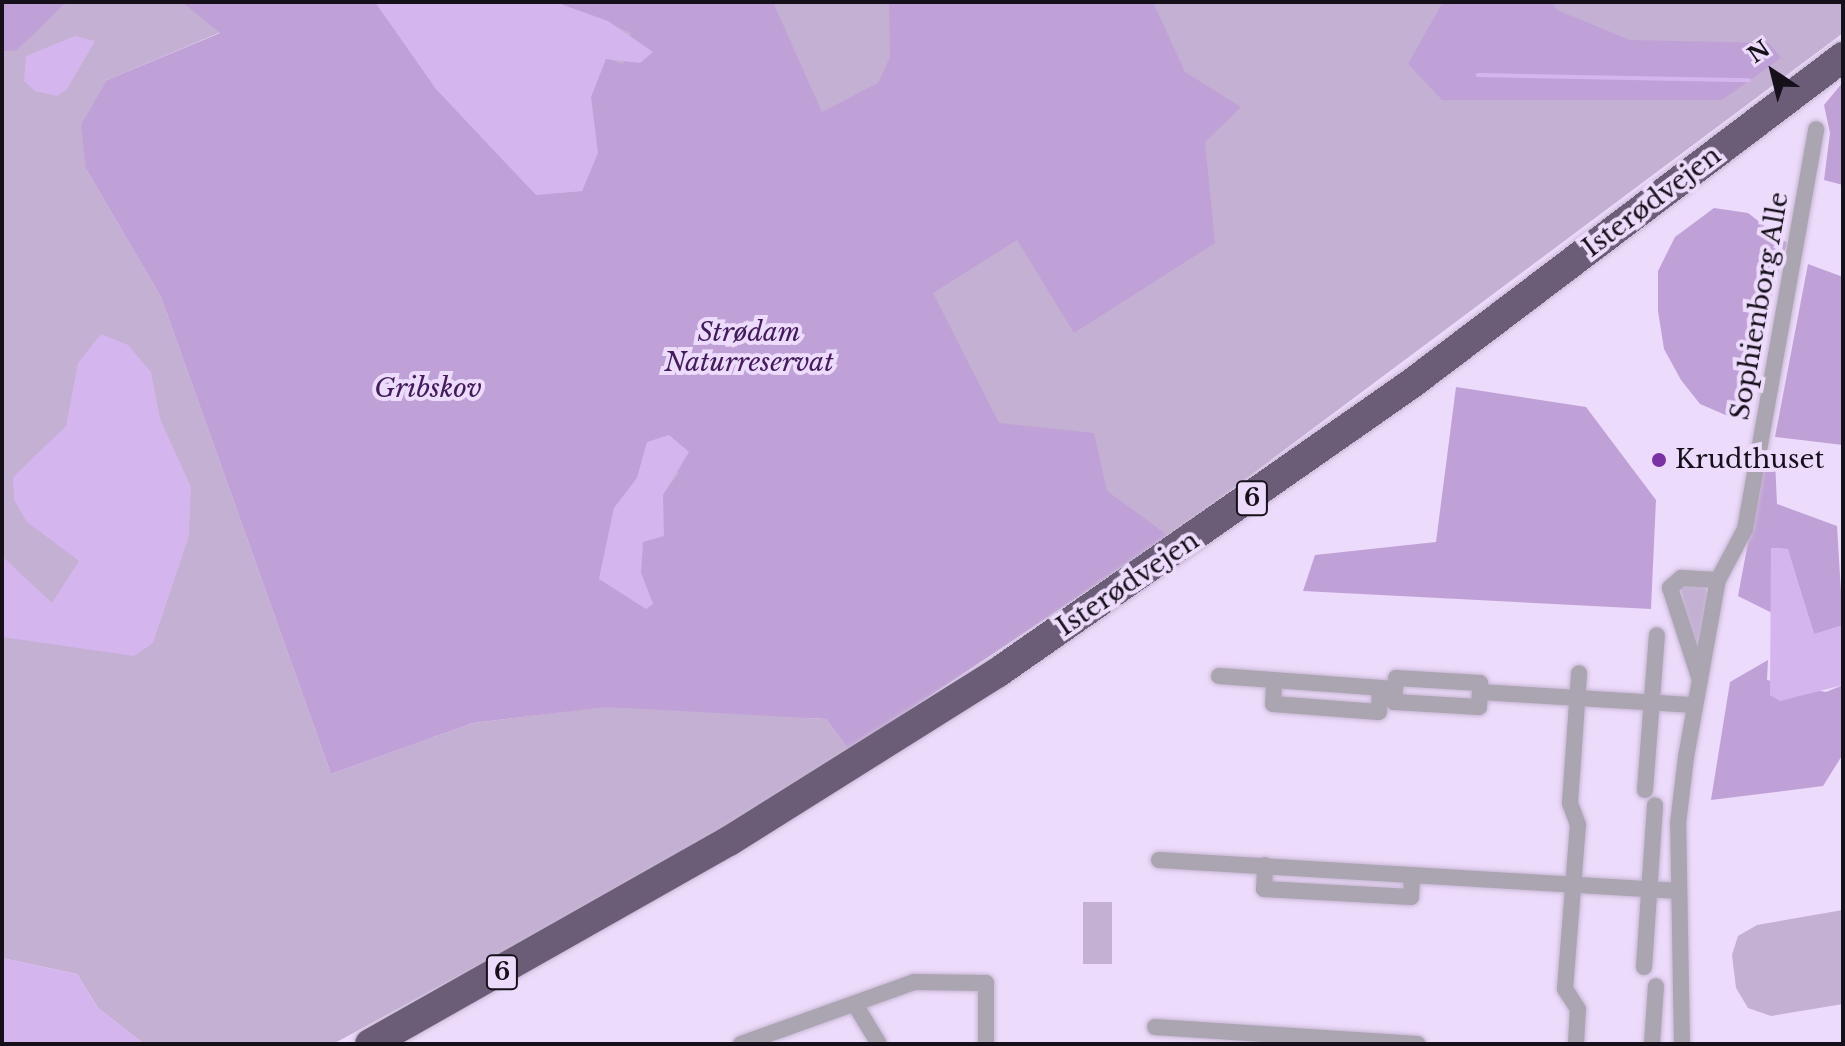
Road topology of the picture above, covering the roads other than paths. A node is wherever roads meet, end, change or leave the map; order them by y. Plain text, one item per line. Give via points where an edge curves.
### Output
1 (1843, 57) edge
2 (1816, 129) dead end
3 (1718, 580) junction
4 (1657, 635) dead end
5 (1579, 673) dead end
6 (1219, 676) dead end
7 (1699, 679) junction
8 (1274, 680) junction
9 (1388, 688) junction
10 (1480, 692) junction
11 (1577, 697) junction
12 (1653, 700) junction
13 (1695, 705) junction
14 (1645, 790) dead end
15 (1655, 805) dead end
16 (1159, 860) dead end
17 (1265, 865) junction
18 (1412, 880) junction
19 (1574, 886) junction
20 (1649, 891) junction
21 (1679, 891) junction
22 (1644, 967) dead end
23 (1656, 986) dead end
24 (856, 1006) junction
25 (1155, 1027) dead end
26 (1332, 1041) edge
27 (370, 1044) edge
28 (741, 1044) edge
29 (879, 1044) edge
30 (986, 1044) edge
31 (1417, 1044) edge
32 (1576, 1044) edge
33 (1652, 1044) edge
34 (1682, 1044) edge

1 - 27 highway, Isterødvejen / 6 via 1411,384 997,673 729,841
2 - 3 street, Sophienborg Alle via 1745,529
3 - 7 street, Sophienborg Alle
3 - 7 street, Sophienborg Alle via 1681,578 1670,588
4 - 12 street
5 - 11 street
6 - 8 street
7 - 13 street, Sophienborg Alle
8 - 9 street
8 - 9 street via 1273,704 1379,712
9 - 10 street via 1396,678 1480,683
9 - 10 street via 1394,702 1479,707
10 - 11 street
11 - 12 street
11 - 19 street
12 - 13 street
12 - 14 street
13 - 21 street, Sophienborg Alle via 1678,824
15 - 20 street
16 - 17 street
17 - 18 street via 1412,873
17 - 18 street via 1264,889 1411,897
18 - 19 street
19 - 20 street
19 - 32 street via 1565,989 1578,1009
20 - 21 street
20 - 22 street
21 - 34 street, Sophienborg Alle
23 - 33 street
24 - 28 street
24 - 29 street
24 - 30 street via 914,982 986,983
25 - 26 street
26 - 31 street

